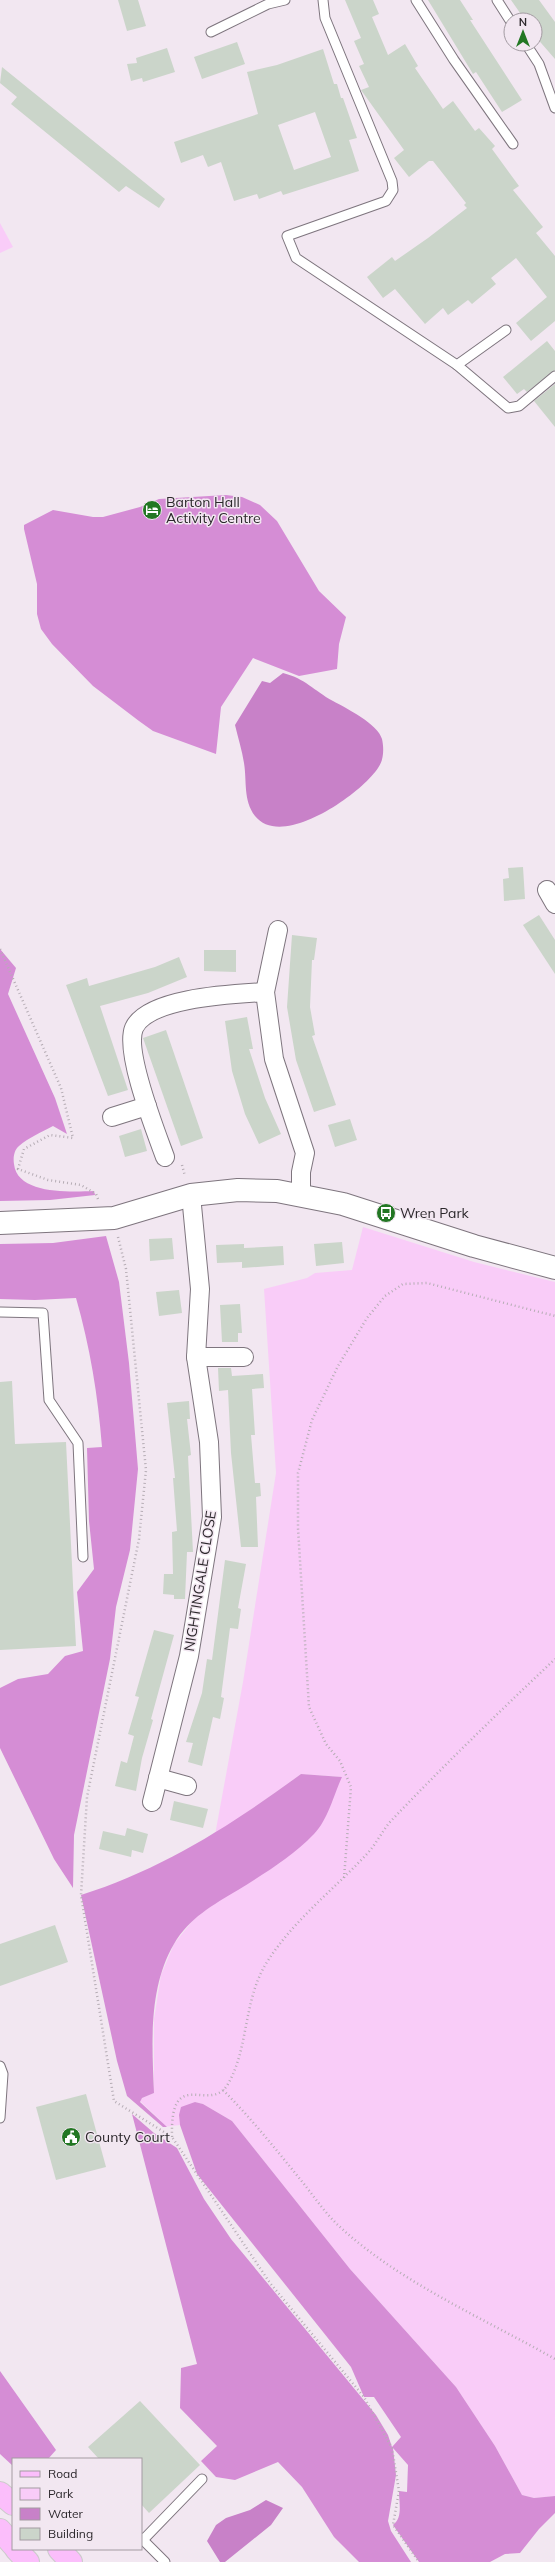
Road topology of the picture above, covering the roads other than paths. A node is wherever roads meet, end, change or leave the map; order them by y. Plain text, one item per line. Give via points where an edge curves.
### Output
1 (285, 0) edge
2 (323, 0) edge
3 (416, 0) edge
4 (497, 0) edge
5 (505, 12) edge
6 (211, 32) dead end
7 (531, 52) edge
8 (555, 108) edge
9 (513, 144) dead end
10 (506, 330) dead end
11 (458, 365) junction
12 (555, 376) edge
13 (278, 930) dead end
14 (265, 992) junction
15 (147, 1106) junction
16 (112, 1117) dead end
17 (165, 1157) road end
18 (301, 1194) junction
19 (191, 1195) junction
20 (0, 1223) edge
21 (555, 1268) edge
22 (0, 1312) edge
23 (244, 1356) dead end
24 (196, 1357) junction
25 (83, 1557) dead end
26 (158, 1778) junction
27 (187, 1786) dead end
28 (152, 1802) dead end
29 (0, 2066) edge
30 (0, 2118) edge
31 (202, 2479) dead end
32 (0, 2492) edge
33 (12, 2503) edge
34 (0, 2530) edge
35 (142, 2539) edge
36 (12, 2544) edge
37 (17, 2550) edge
38 (60, 2550) edge
39 (73, 2550) edge
40 (28, 2562) edge
41 (71, 2562) edge
42 (85, 2562) edge
43 (165, 2562) edge

1 - 6 lane via 268,4
2 - 11 lane via 325,18 392,181 393,190 386,201 287,236 296,258
3 - 9 lane via 454,60
4 - 5 lane
7 - 8 lane via 539,64
10 - 11 lane
11 - 12 lane via 508,408 519,406
13 - 14 street
14 - 15 street via 208,996 148,1013 134,1028 131,1044
14 - 18 street via 274,1059 305,1153 301,1172
15 - 16 street
15 - 17 street
18 - 19 street via 238,1190
18 - 21 street via 343,1204 474,1246
19 - 20 street via 108,1218
19 - 24 street, NIGHTINGALE CLOSE via 200,1288
22 - 25 lane via 43,1313 49,1400 78,1443
23 - 24 street
24 - 26 street, NIGHTINGALE CLOSE via 209,1442 212,1518 189,1656
26 - 27 street
26 - 28 street, NIGHTINGALE CLOSE
29 - 30 lane via 3,2074
31 - 35 lane
32 - 33 main road
34 - 36 main road
35 - 43 lane
37 - 40 main road
38 - 41 main road
39 - 42 main road

